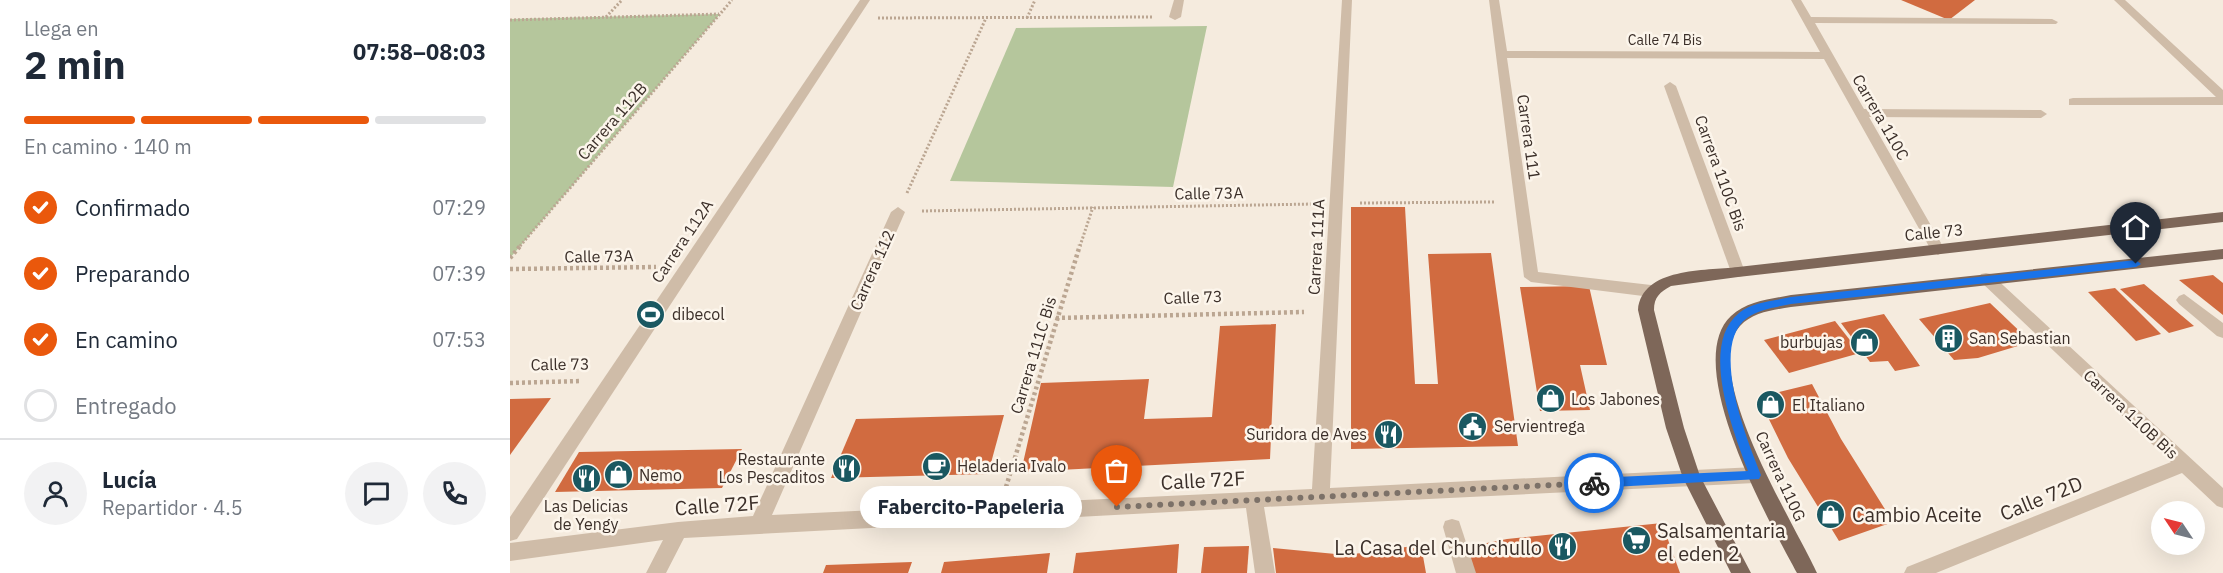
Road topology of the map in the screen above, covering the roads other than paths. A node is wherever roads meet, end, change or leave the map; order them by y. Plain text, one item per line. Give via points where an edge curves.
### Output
1 (865, 0) edge
2 (1179, 0) edge
3 (1347, 0) edge
4 (1494, 0) edge
5 (1796, 0) edge
6 (2119, 0) edge
7 (1174, 17) road end
8 (1807, 20) junction
9 (2052, 22) dead end
10 (1501, 54) junction
11 (1828, 56) junction
12 (1670, 86) dead end
13 (2223, 99) edge
14 (2073, 102) dead end
15 (1861, 113) junction
16 (2041, 114) dead end
17 (898, 212) road end
18 (2223, 217) edge
19 (1938, 250) junction
20 (2223, 254) edge
21 (1738, 272) junction
22 (1986, 278) junction
23 (1652, 291) junction
24 (2184, 300) dead end
25 (2223, 332) edge
26 (2185, 464) junction
27 (1755, 475) junction
28 (1692, 478) junction
29 (1321, 497) junction
30 (1254, 500) junction
31 (2223, 500) edge
32 (759, 524) junction
33 (1452, 527) dead end
34 (678, 530) junction
35 (510, 533) edge
36 (510, 552) edge
37 (656, 573) edge
38 (1265, 573) edge
39 (1466, 573) edge
40 (1741, 573) edge
41 (1807, 573) edge
42 (1914, 573) edge

1 - 35 street, Carrera 112A
2 - 7 street
3 - 29 street, Carrera 111A
4 - 10 street, Carrera 111
5 - 8 street, Carrera 110C
6 - 13 street
8 - 9 street
8 - 11 street, Carrera 110C
10 - 11 street, Calle 74 Bis
10 - 23 street, Carrera 111 via 1531,278
11 - 15 street, Carrera 110C
12 - 21 street, Carrera 110C Bis
13 - 14 street
15 - 16 street
15 - 19 street, Carrera 110C
17 - 32 street, Carrera 112
18 - 19 main road, Calle 73
19 - 21 main road, Calle 73
20 - 22 main road
21 - 23 main road, Calle 73 via 1668,281
22 - 26 street, Carrera 110B Bis
22 - 27 main road, Carrera 110G via 1766,305 1743,315 1730,329 1726,345 1728,392
23 - 28 main road via 1646,300 1646,310 1675,428
24 - 25 street
26 - 31 street, Carrera 110B Bis
26 - 42 street, Calle 72D
27 - 28 street, Calle 72F
27 - 41 main road, Carrera 110G
28 - 29 street, Calle 72F
28 - 40 main road
29 - 30 street, Calle 72F
30 - 32 street, Calle 72F
30 - 38 street
32 - 34 street, Calle 72F
33 - 39 street
34 - 36 street, Calle 72F
34 - 37 street

